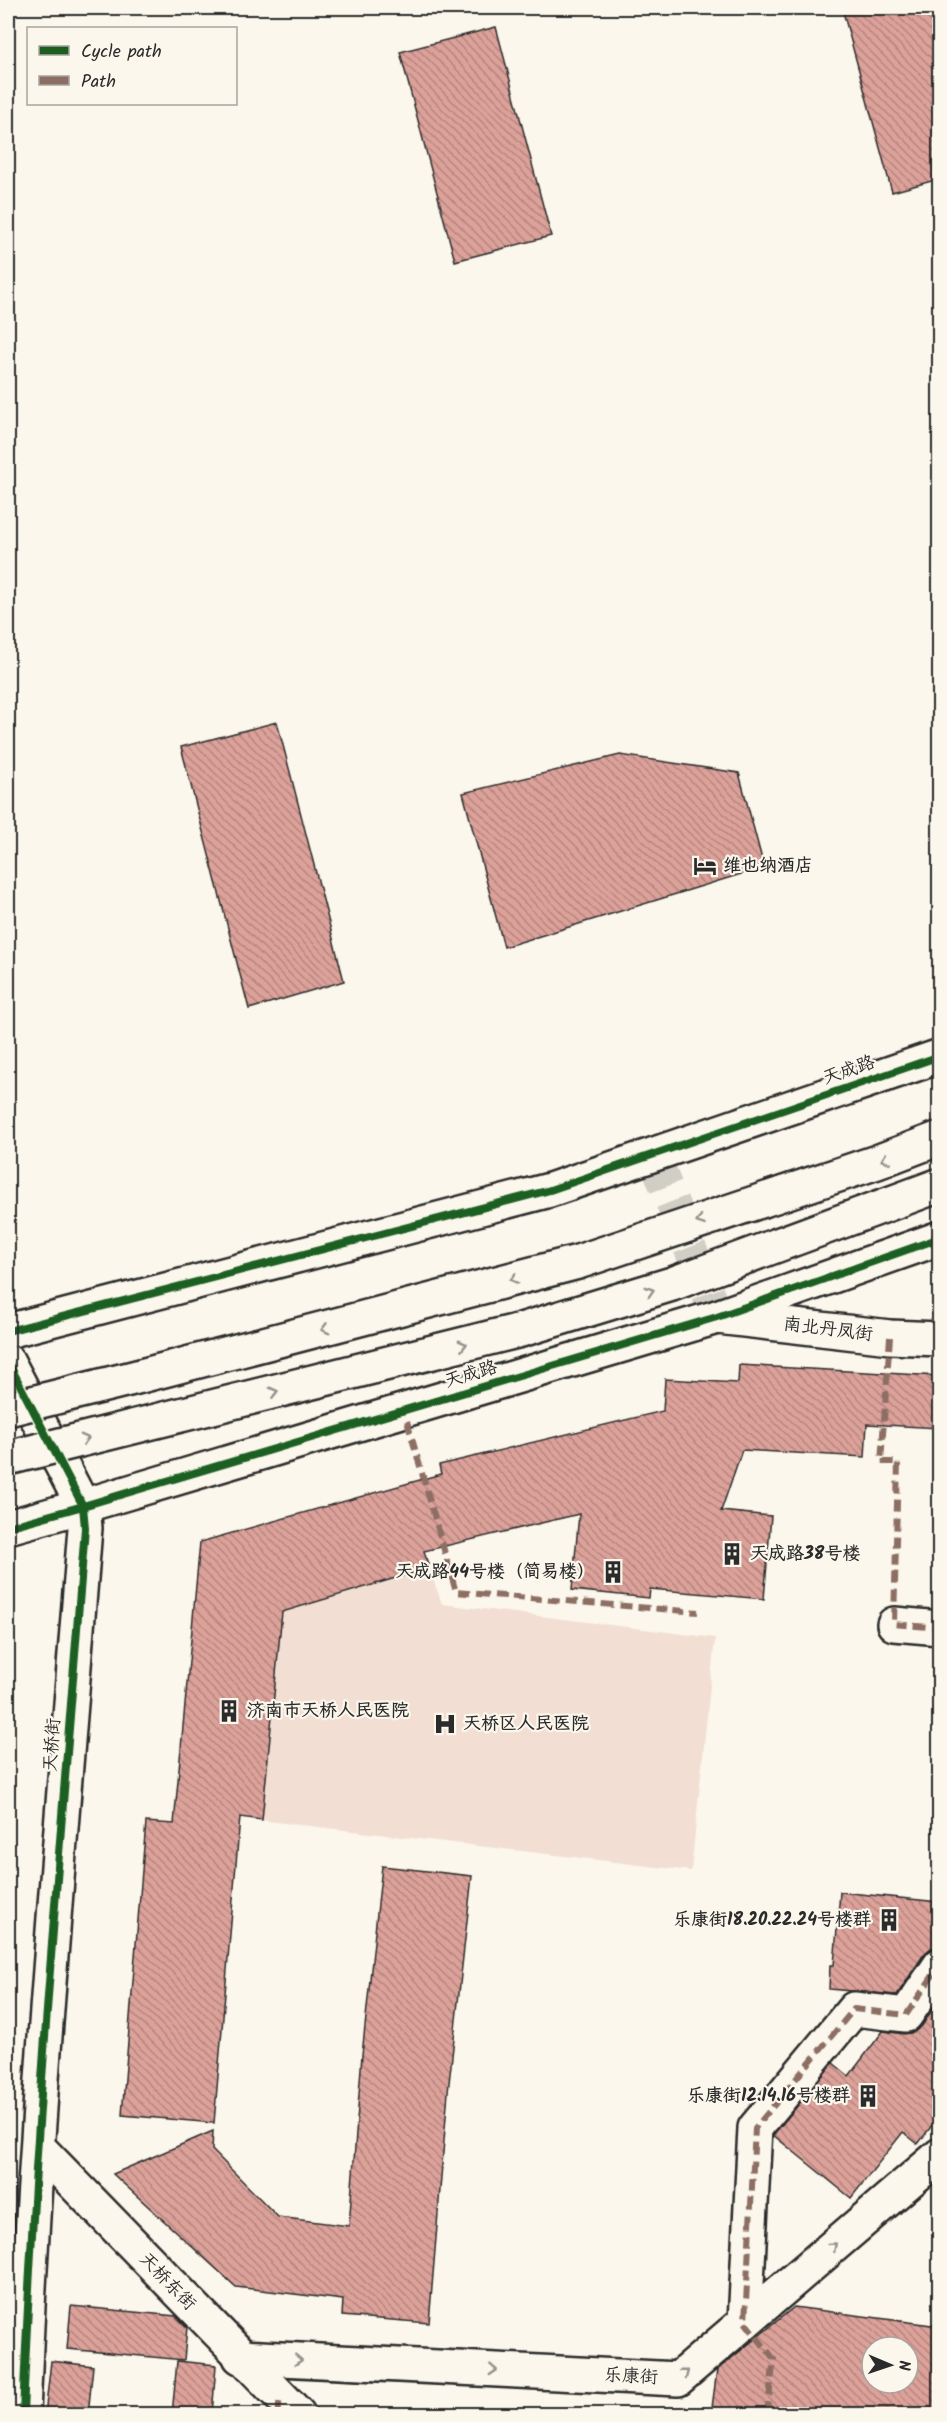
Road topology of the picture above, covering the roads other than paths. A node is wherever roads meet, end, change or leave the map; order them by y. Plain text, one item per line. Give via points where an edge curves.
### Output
1 (939, 1056) edge
2 (939, 1138) edge
3 (939, 1185) edge
4 (939, 1238) edge
5 (717, 1317) junction
6 (8, 1331) edge
7 (939, 1339) edge
8 (8, 1362) edge
9 (8, 1409) edge
10 (8, 1458) edge
11 (83, 1506) junction
12 (8, 1527) edge
13 (894, 1624) dead end
14 (939, 1628) edge
15 (939, 1965) edge
16 (38, 2147) junction
17 (939, 2155) edge
18 (745, 2322) junction
19 (240, 2357) junction
20 (285, 2409) edge
21 (23, 2415) edge

1 - 6 main road, 天成路 via 550,1190
2 -> 9 main road, bridge via 578,1262
10 -> 3 main road, 天成路, bridge via 532,1326 672,1284
4 - 5 main road, 天成路
5 - 7 main road, 南北丹凤街 via 890,1338
5 - 11 main road, 天成路
8 - 11 main road, 天桥街
11 - 12 main road, 天成路
11 - 16 main road, 天桥街 via 85,1528
13 - 14 main road
15 - 18 main road via 906,2015 854,2009 756,2128
16 - 19 main road, 天桥东街
16 - 21 main road, 天桥街
18 -> 17 main road, 乐康街
19 -> 18 main road, 乐康街 via 678,2379
19 - 20 main road, 天桥东街

